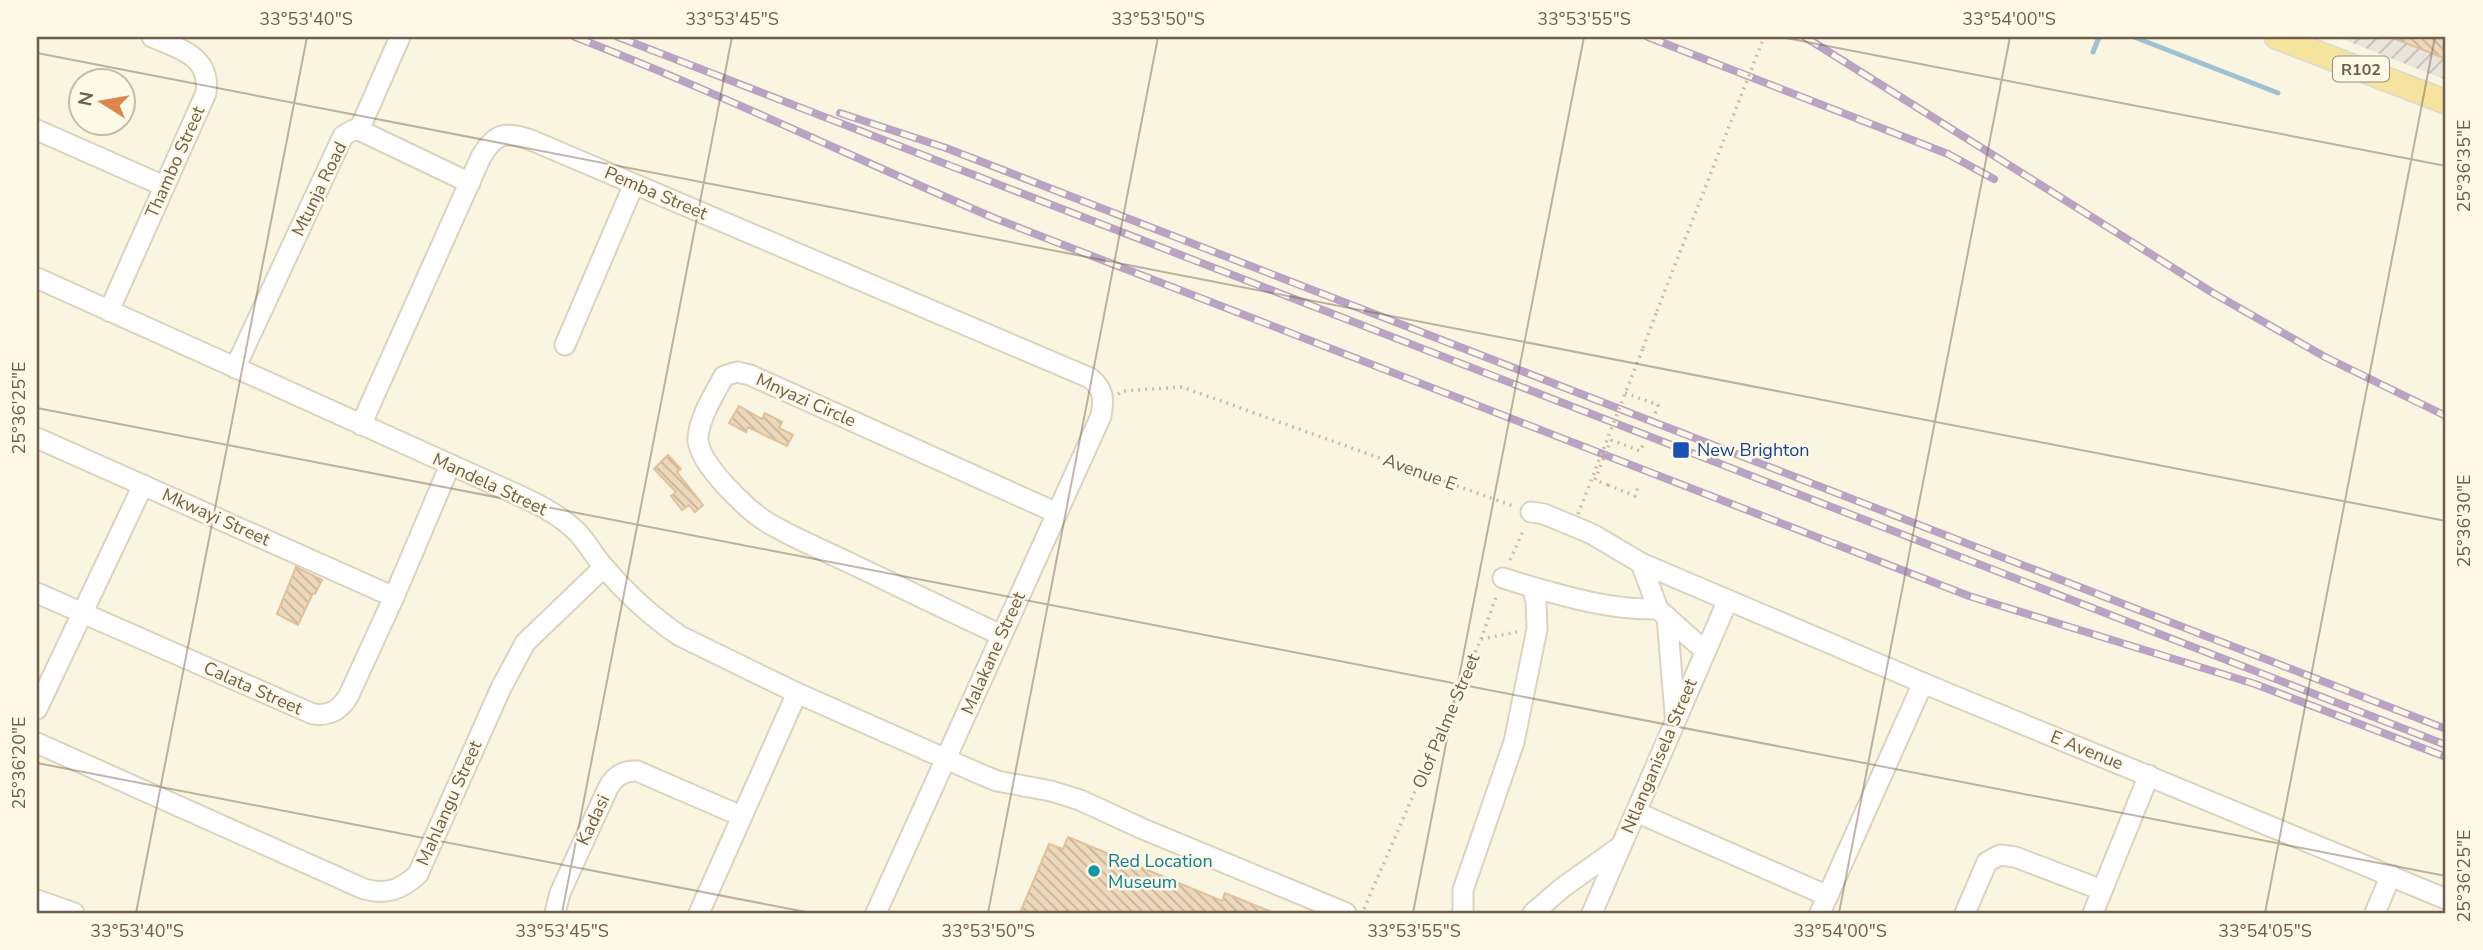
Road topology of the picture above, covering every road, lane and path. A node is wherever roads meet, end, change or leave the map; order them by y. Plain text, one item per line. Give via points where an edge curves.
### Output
1 (152, 37) edge
2 (400, 37) edge
3 (1764, 37) edge
4 (2276, 37) edge
5 (2446, 102) edge
6 (37, 130) edge
7 (359, 130) junction
8 (470, 183) junction
9 (634, 184) junction
10 (164, 186) junction
11 (37, 278) edge
12 (109, 311) junction
13 (565, 345) dead end
14 (235, 368) junction
15 (1625, 393) junction
16 (1103, 397) junction
17 (1655, 414) dead end
18 (361, 425) junction
19 (37, 438) edge
20 (1644, 443) dead end
21 (450, 465) junction
22 (143, 485) junction
23 (1638, 487) dead end
24 (1531, 512) junction
25 (1057, 513) junction
26 (1578, 514) dead end
27 (1641, 563) junction
28 (604, 567) junction
29 (1503, 578) junction
30 (1532, 587) junction
31 (37, 593) edge
32 (394, 597) junction
33 (1728, 600) junction
34 (82, 613) junction
35 (1663, 613) junction
36 (1537, 629) junction
37 (1001, 635) junction
38 (1481, 639) junction
39 (1705, 650) junction
40 (1923, 683) junction
41 (797, 693) junction
42 (37, 709) edge
43 (1675, 718) junction
44 (37, 743) edge
45 (946, 758) junction
46 (2149, 775) junction
47 (1636, 812) junction
48 (741, 816) junction
49 (1622, 845) junction
50 (2391, 875) junction
51 (2102, 890) junction
52 (2446, 899) edge
53 (40, 905) edge
54 (1824, 905) edge
55 (74, 913) edge
56 (555, 913) edge
57 (699, 913) edge
58 (876, 913) edge
59 (1346, 913) edge
60 (1463, 913) edge
61 (1533, 913) edge
62 (1592, 913) edge
63 (1965, 913) edge
64 (2093, 913) edge
65 (2375, 913) edge

1 - 10 street, Thambo Street via 197,59 208,80
2 - 7 street
3 - 15 path, bridge
4 - 5 main road, R102
6 - 10 street
7 - 8 street, Mtunja Road
7 - 14 street, Mtunja Road via 343,136
8 - 9 street, Pemba Street via 488,144 516,134
8 - 18 street, Pemba Street
9 - 13 street
9 - 16 street, Pemba Street via 1090,378
10 - 12 street, Thambo Street
11 - 12 street, Mandela Street
12 - 14 street, Mandela Street
14 - 18 street, Mandela Street
15 - 17 path via 1658,405
15 - 26 path, bridge
16 - 24 path, Avenue E via 1182,387
16 - 25 street, Malakane Street via 1101,415
18 - 21 street, Mandela Street
19 - 22 street, Mkwayi Street
20 - 23 path, bridge via 1640,451 1611,440 1595,480 1635,496
21 - 28 street, Mandela Street via 560,519
21 - 32 street, Calata Street
22 - 32 street, Mkwayi Street
22 - 34 street
24 - 27 street via 1592,534
24 - 29 path, Olof Palme Street
25 - 37 street, Malakane Street
25 - 37 street, Mnyazi Circle via 750,375 724,376 709,404 698,439 701,450 716,474 769,524
27 - 33 street
27 - 35 street
28 - 41 street, Mandela Street via 646,611 680,636
28 - 44 street, Mahlangu Street via 526,643 500,688 418,874 398,889 364,889
29 - 30 street
29 - 38 path, Olof Palme Street
30 - 35 street via 1600,606
30 - 36 street
31 - 34 street, Calata Street
32 - 34 street, Calata Street via 348,697 341,708 323,715
33 - 39 street, Ntlanganisela Street
33 - 40 street, E Avenue
34 - 42 street
35 - 39 street
35 - 43 street
36 - 38 path
36 - 60 street via 1514,742 1463,890
37 - 45 street, Malakane Street
38 - 59 path, Olof Palme Street via 1364,910
39 - 43 street, Ntlanganisela Street
40 - 46 street, E Avenue
40 - 54 street
41 - 45 street, Mandela Street
41 - 48 street
43 - 47 street, Ntlanganisela Street
45 - 58 street, Malakane Street
45 - 59 street, Mandela Street via 997,781 1080,800
46 - 50 street, E Avenue
46 - 51 street
47 - 49 street, Ntlanganisela Street
47 - 54 street
48 - 56 street, Kadasi via 637,771 617,776 565,881
48 - 57 street
49 - 61 street
49 - 62 street, Ntlanganisela Street
50 - 52 street, E Avenue
50 - 65 street
51 - 63 street via 2000,855 1987,862
51 - 64 street
53 - 55 street

